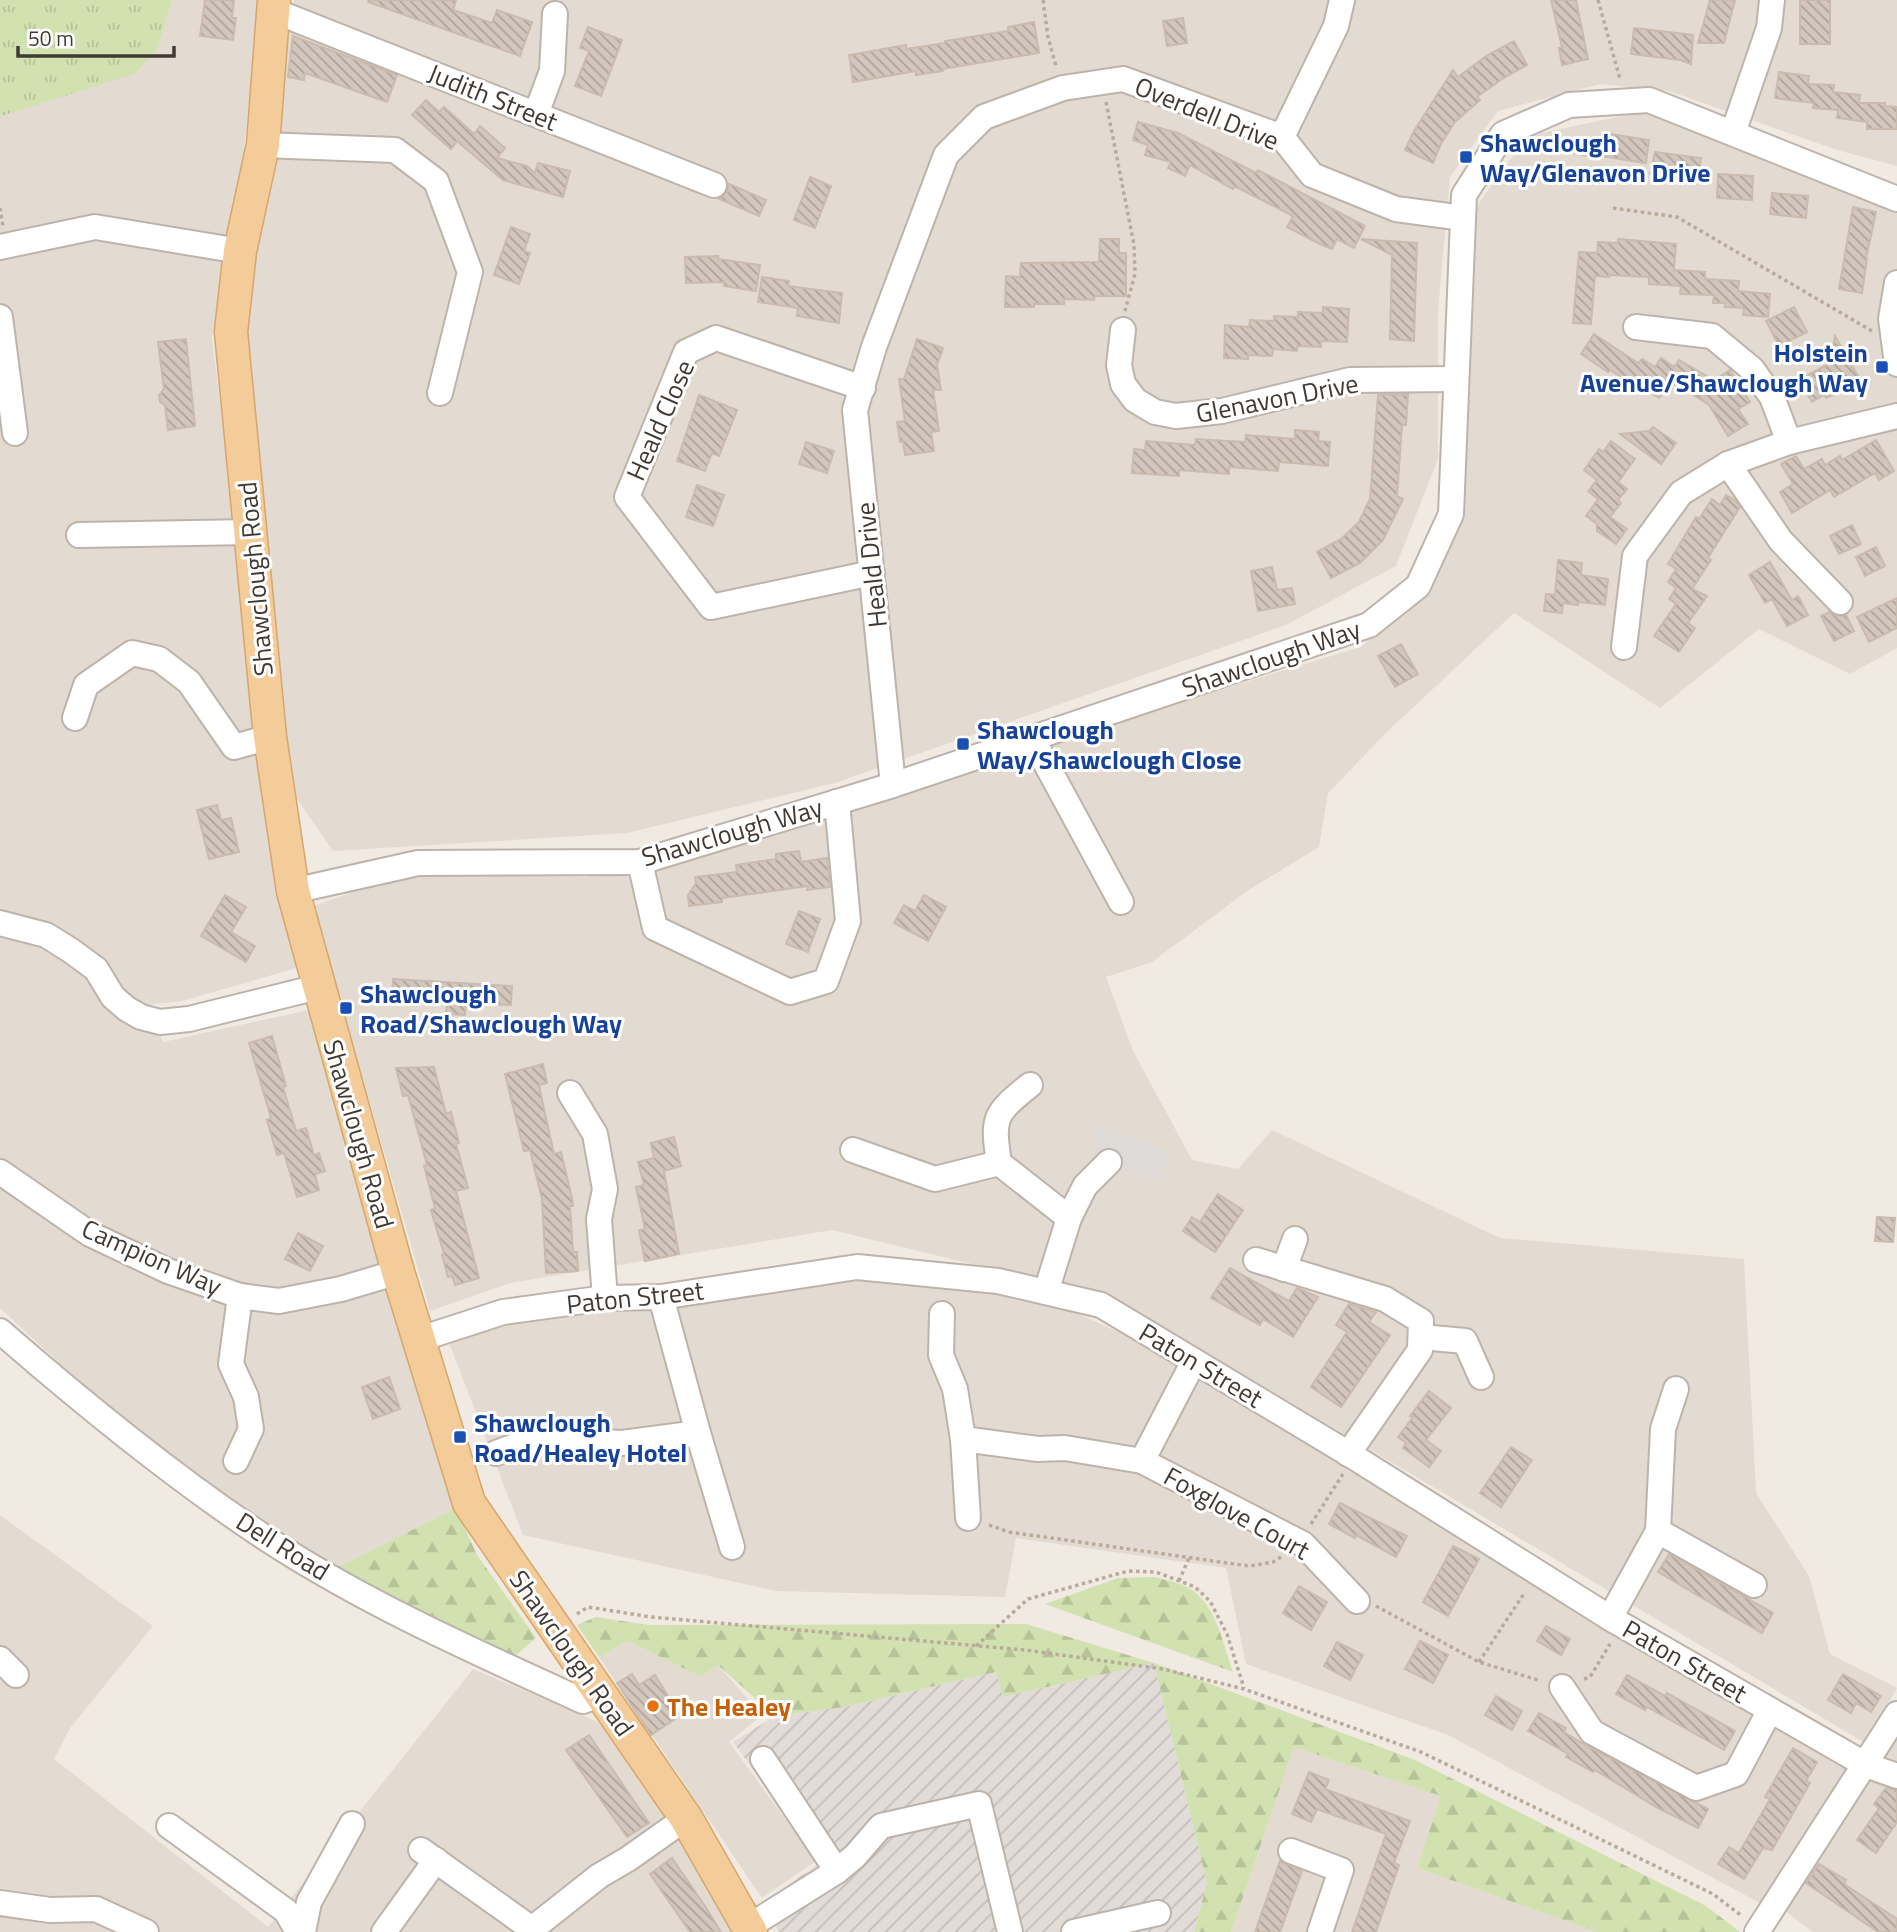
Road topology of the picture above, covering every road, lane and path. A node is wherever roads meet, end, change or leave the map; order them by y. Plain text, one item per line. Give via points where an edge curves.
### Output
1 (1043, 0) edge
2 (1342, 0) edge
3 (1598, 0) edge
4 (1772, 0) edge
5 (273, 5) edge
6 (555, 14) dead end
7 (1102, 83) junction
8 (1063, 88) junction
9 (1626, 101) junction
10 (536, 114) junction
11 (1733, 133) junction
12 (1282, 137) junction
13 (263, 145) junction
14 (713, 185) dead end
15 (1897, 199) edge
16 (1613, 208) dead end
17 (1463, 218) junction
18 (0, 247) edge
19 (240, 251) junction
20 (1897, 283) edge
21 (0, 317) edge
22 (1636, 327) dead end
23 (1124, 330) joint
24 (1894, 338) junction
25 (874, 347) joint
26 (1897, 364) edge
27 (1456, 379) junction
28 (863, 388) junction
29 (440, 393) dead end
30 (1897, 416) edge
31 (15, 433) dead end
32 (1789, 442) junction
33 (1728, 464) junction
34 (250, 532) junction
35 (79, 535) dead end
36 (872, 573) junction
37 (1840, 603) dead end
38 (1624, 647) dead end
39 (75, 718) dead end
40 (270, 737) junction
41 (1032, 738) junction
42 (893, 785) junction
43 (837, 802) junction
44 (640, 862) junction
45 (293, 891) junction
46 (1121, 902) dead end
47 (0, 923) edge
48 (318, 987) junction
49 (1030, 1085) dead end
50 (570, 1093) dead end
51 (853, 1150) dead end
52 (1109, 1162) dead end
53 (999, 1163) junction
54 (0, 1172) edge
55 (1069, 1218) junction
56 (1295, 1239) dead end
57 (1256, 1260) dead end
58 (1284, 1269) junction
59 (398, 1272) junction
60 (1046, 1292) junction
61 (240, 1296) junction
62 (661, 1297) junction
63 (605, 1298) junction
64 (942, 1314) dead end
65 (0, 1331) edge
66 (1421, 1337) junction
67 (420, 1339) junction
68 (1194, 1361) junction
69 (1481, 1377) dead end
70 (1676, 1389) dead end
71 (698, 1433) junction
72 (964, 1439) junction
73 (496, 1453) dead end
74 (1351, 1456) junction
75 (236, 1461) dead end
76 (1142, 1461) junction
77 (968, 1518) joint
78 (1658, 1531) junction
79 (1300, 1542) junction
80 (732, 1547) dead end
81 (1189, 1558) junction
82 (1538, 1573) junction
83 (1179, 1581) junction
84 (1754, 1585) dead end
85 (1357, 1601) joint
86 (1616, 1621) junction
87 (554, 1629) junction
88 (976, 1646) junction
89 (1479, 1662) junction
90 (1562, 1687) junction
91 (1244, 1689) junction
92 (601, 1694) junction
93 (1770, 1710) junction
94 (1897, 1714) edge
95 (763, 1759) dead end
96 (1866, 1765) junction
97 (1897, 1776) edge
98 (686, 1818) junction
99 (352, 1824) dead end
100 (169, 1826) dead end
101 (1291, 1851) dead end
102 (837, 1871) junction
103 (0, 1903) edge
104 (1158, 1913) dead end
105 (750, 1929) edge
106 (532, 1930) edge
107 (1758, 1930) edge
108 (146, 1932) edge
109 (301, 1932) edge
110 (384, 1932) edge
111 (1010, 1932) edge
112 (1074, 1932) edge
113 (1320, 1932) edge

1 - 8 path
2 - 12 street via 1336,26
3 - 9 path
4 - 11 street via 1769,27
5 - 10 street, Judith Street
5 - 13 main road, Shawclough Road
6 - 10 street via 552,71
7 - 8 street, Overdell Drive
7 - 12 street, Overdell Drive via 1123,79
7 - 23 path via 1134,245 1135,274
8 - 25 street, Overdell Drive via 984,117 946,155
9 - 11 street, Shawclough Way via 1649,100
9 - 17 street, Shawclough Way via 1569,104 1503,134 1464,195
10 - 14 street, Judith Street
11 - 15 street, Shawclough Way
12 - 17 street, Overdell Drive via 1312,175 1396,209
13 - 19 main road, Shawclough Road
13 - 29 street via 395,150 436,181 470,272
16 - 24 path via 1677,217 1872,331
17 - 27 street, Shawclough Way
18 - 19 street via 95,227
19 - 34 main road, Shawclough Road via 231,332
20 - 24 street via 1891,319
21 - 31 street
22 - 32 street via 1712,336 1752,369 1772,397
23 - 27 street, Glenavon Drive via 1119,365 1123,384 1135,400 1155,412 1176,416 1222,411 1350,380
24 - 26 street
25 - 28 street, Heald Drive
27 - 41 street, Shawclough Way via 1451,514 1418,586 1369,625
28 - 36 street, Heald Drive via 855,410
28 - 36 street, Heald Close via 716,338 686,352 627,497 711,607
30 - 32 street
32 - 33 street
33 - 37 street via 1781,541
33 - 38 street via 1681,493 1635,556
34 - 35 street
34 - 40 main road, Shawclough Road
36 - 42 street, Heald Drive
39 - 40 street via 86,685 132,653 159,659 189,682 234,747
40 - 45 main road, Shawclough Road
41 - 42 street, Shawclough Way
41 - 46 street
42 - 43 street, Shawclough Way
43 - 44 street, Shawclough Way
43 - 44 street via 848,921 826,981 790,992 655,928
44 - 45 street, Shawclough Way via 418,863
45 - 48 main road, Shawclough Road
47 - 48 street via 46,935 96,969 113,997 127,1009 159,1022 189,1019
48 - 59 main road, Shawclough Road
49 - 53 street via 1004,1106 994,1130
50 - 63 street via 595,1134 605,1189 599,1219
51 - 53 street via 935,1179
52 - 55 street via 1085,1186
53 - 55 street
54 - 61 street, Campion Way via 90,1234 168,1271
55 - 60 street
56 - 58 street
57 - 58 street
58 - 66 street via 1385,1299 1421,1321
59 - 61 street, Campion Way via 279,1301
59 - 67 main road, Shawclough Road
60 - 62 street, Paton Street via 998,1281 856,1267
60 - 68 street, Paton Street via 1101,1305
61 - 75 street via 231,1364 246,1397 251,1429
62 - 63 street, Paton Street
62 - 71 street
63 - 67 street, Paton Street via 503,1312
64 - 72 street via 941,1355 955,1389
65 - 92 street, Dell Road via 168,1469 268,1539 374,1602 472,1651 583,1701
66 - 69 street via 1465,1341
66 - 74 street via 1420,1350
67 - 87 main road, Shawclough Road via 469,1503
68 - 74 street, Paton Street
68 - 76 street, Foxglove Court
70 - 78 street via 1663,1429
71 - 73 street via 622,1443 528,1440
71 - 80 street
72 - 76 street, Foxglove Court
72 - 77 street
74 - 79 path
74 - 82 street, Paton Street
76 - 79 street, Foxglove Court
77 - 81 path via 1009,1532
78 - 84 street
78 - 86 street
79 - 81 path via 1273,1562 1248,1566
79 - 85 street, Foxglove Court
81 - 83 path
82 - 86 street, Paton Street
82 - 89 path
83 - 88 path via 1156,1572 1128,1571 1028,1599
83 - 91 path via 1195,1587 1210,1601 1227,1634
85 - 89 path via 1374,1605
86 - 90 path via 1590,1677
86 - 93 street, Paton Street
87 - 88 path via 588,1607 651,1617
87 - 92 main road, Shawclough Road
88 - 91 path via 1163,1669
89 - 90 path
90 - 93 street via 1592,1732 1696,1788 1736,1774
91 - 107 path via 1421,1752 1713,1894
92 - 98 main road, Shawclough Road
93 - 96 street, Paton Street
94 - 96 street
95 - 102 street
96 - 97 street, Paton Street
96 - 107 street
98 - 105 main road, Shawclough Road
98 - 106 street via 599,1876
99 - 109 street via 309,1902
100 - 109 street via 286,1911
101 - 113 street via 1341,1870
102 - 105 street
102 - 111 street via 881,1826 979,1804
103 - 108 street via 50,1910 96,1909
104 - 112 street
106 - 110 street via 428,1855

